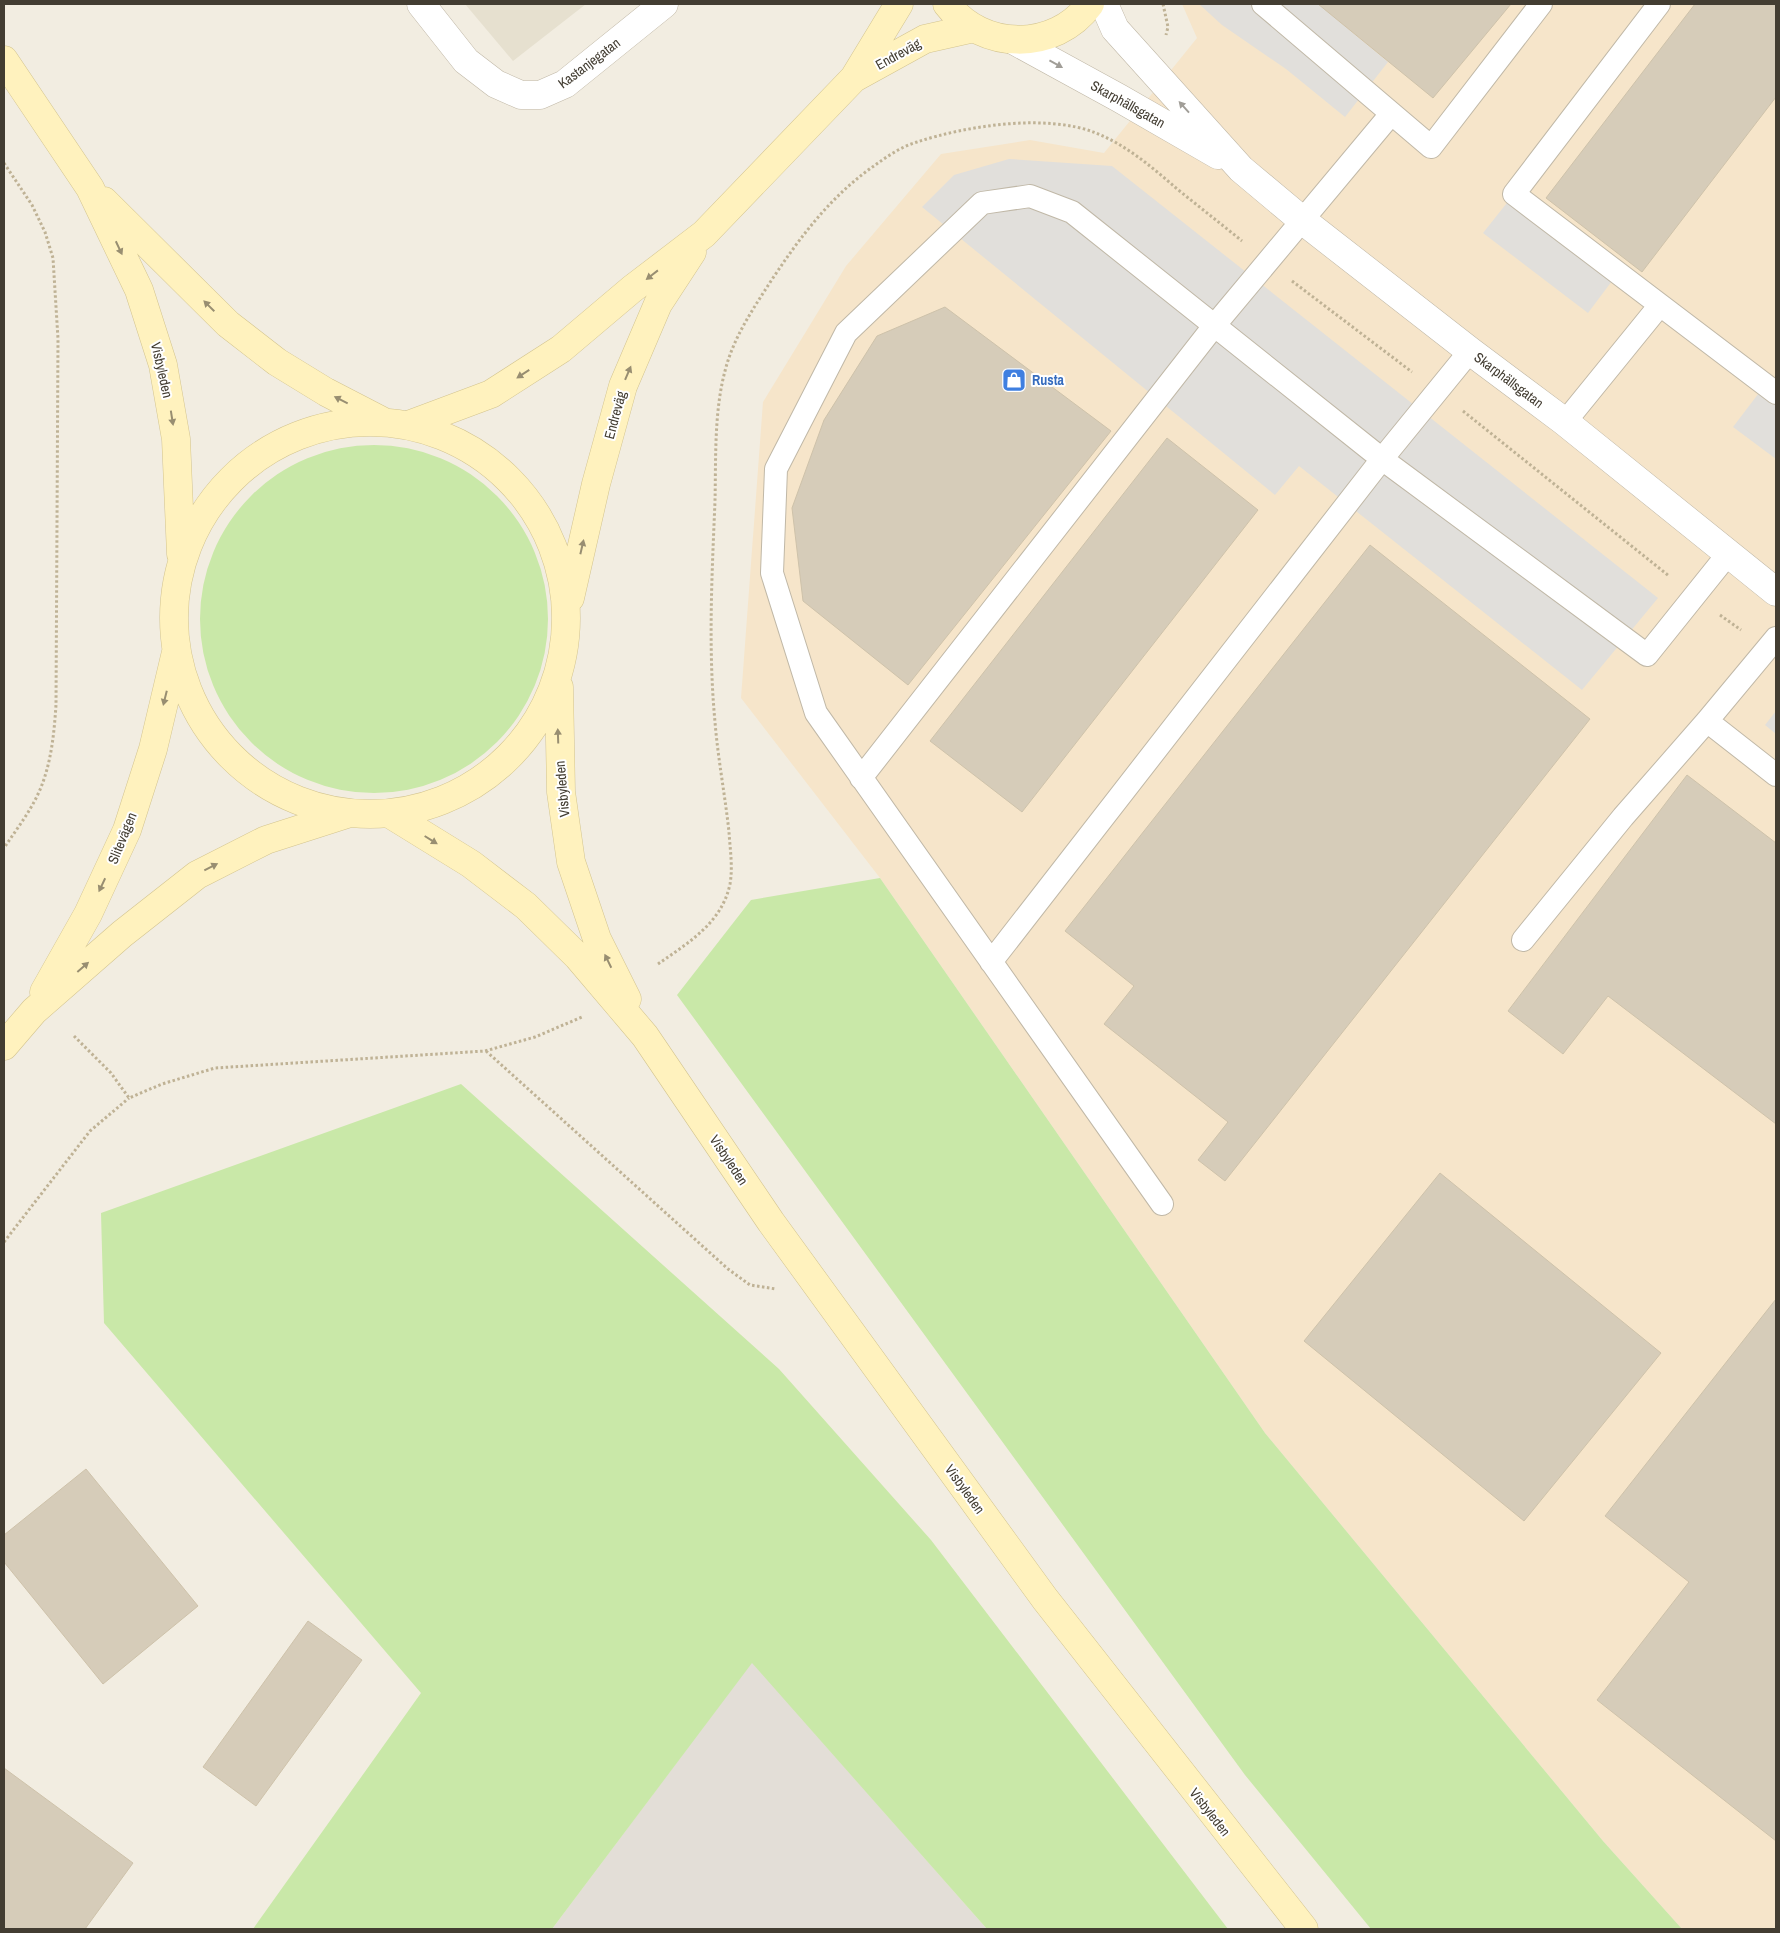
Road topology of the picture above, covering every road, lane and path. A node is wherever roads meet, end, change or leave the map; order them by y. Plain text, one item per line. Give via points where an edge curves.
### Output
1 (421, 4) edge
2 (664, 4) edge
3 (899, 4) edge
4 (947, 4) edge
5 (1090, 4) edge
6 (1104, 4) edge
7 (1263, 4) edge
8 (1541, 4) edge
9 (1658, 4) edge
10 (974, 28) junction
11 (1013, 40) junction
12 (4, 60) edge
13 (854, 78) junction
14 (1391, 114) junction
15 (4, 162) edge
16 (1241, 168) junction
17 (90, 188) junction
18 (1302, 220) junction
19 (704, 234) junction
20 (1660, 305) junction
21 (1214, 326) junction
22 (1470, 351) junction
23 (1776, 393) edge
24 (1565, 422) junction
25 (396, 424) junction
26 (1382, 458) junction
27 (1728, 554) junction
28 (181, 565) junction
29 (1776, 592) edge
30 (567, 612) junction
31 (1776, 638) edge
32 (176, 651) junction
33 (559, 675) junction
34 (1707, 722) junction
35 (1776, 775) edge
36 (861, 778) junction
37 (349, 814) junction
38 (390, 814) junction
39 (4, 848) edge
40 (1524, 940) dead end
41 (991, 962) junction
42 (34, 1011) junction
43 (582, 1017) dead end
44 (74, 1036) dead end
45 (645, 1036) junction
46 (4, 1046) edge
47 (486, 1051) junction
48 (129, 1098) junction
49 (1162, 1204) dead end
50 (4, 1242) edge
51 (814, 1281) junction
52 (1304, 1929) edge

1 - 2 street, Kastanjegatan via 466,61 496,84 521,95 540,95 565,84
3 - 13 main road, Endreväg
4 - 10 main road
5 - 11 main road via 1080,16 1054,33 1034,39
16 -> 6 street, Skarphällsgatan via 1115,29
7 - 14 lane
8 - 14 lane via 1431,147
9 - 20 lane via 1514,194
10 - 11 main road via 993,37
10 - 13 main road, Endreväg via 925,39
11 -> 16 street, Skarphällsgatan
12 - 17 main road, Visbyleden
13 - 19 main road, Endreväg
14 - 18 lane
15 - 39 path via 32,205 53,258 58,339 54,736 38,793
16 - 18 street, Skarphällsgatan
25 -> 17 main road, Visbyleden via 326,392 277,362 228,324
17 -> 28 main road, Visbyleden via 139,290 163,364 176,439
18 - 21 lane
18 - 22 street, Skarphällsgatan
19 -> 25 main road, Endreväg via 561,349 491,394
30 -> 19 main road, Endreväg via 596,484 623,386 658,304
20 - 23 lane
20 - 24 lane
21 - 26 lane
21 - 36 lane
21 - 36 lane via 1072,212 1030,196 982,203 846,333 776,469 772,573 816,713
22 - 24 street, Skarphällsgatan
22 - 26 lane
24 - 27 street, Skarphällsgatan
25 - 28 main road via 340,424 318,429 257,457 210,504 198,523
25 - 30 main road via 436,433 469,448 520,490 534,508 554,547
26 - 27 lane via 1647,655
26 - 41 lane
27 - 29 street, Skarphällsgatan
28 - 32 main road via 174,607
30 - 33 main road via 567,633
31 - 34 lane
32 - 37 main road via 197,711 236,762 288,797
32 -> 42 main road, Slitevägen via 153,749 127,830 88,914
33 - 38 main road via 552,695 531,732 487,777 444,800
45 -> 33 main road, Visbyleden via 597,938 571,862 561,792
34 - 35 lane
34 - 40 lane via 1623,817
36 - 41 lane
37 - 38 main road
42 -> 37 main road, Slitevägen via 122,934 197,875 266,840
38 -> 45 main road, Visbyleden via 471,864 526,906 578,958
41 - 49 lane
42 - 46 main road, Slitevägen
43 - 47 path via 536,1037
44 - 48 path via 111,1073
45 - 51 main road, Visbyleden
47 - 48 path via 215,1068
47 - 51 path via 728,1269 750,1285 788,1288
48 - 50 path via 90,1131
51 - 52 main road, Visbyleden via 1045,1599

